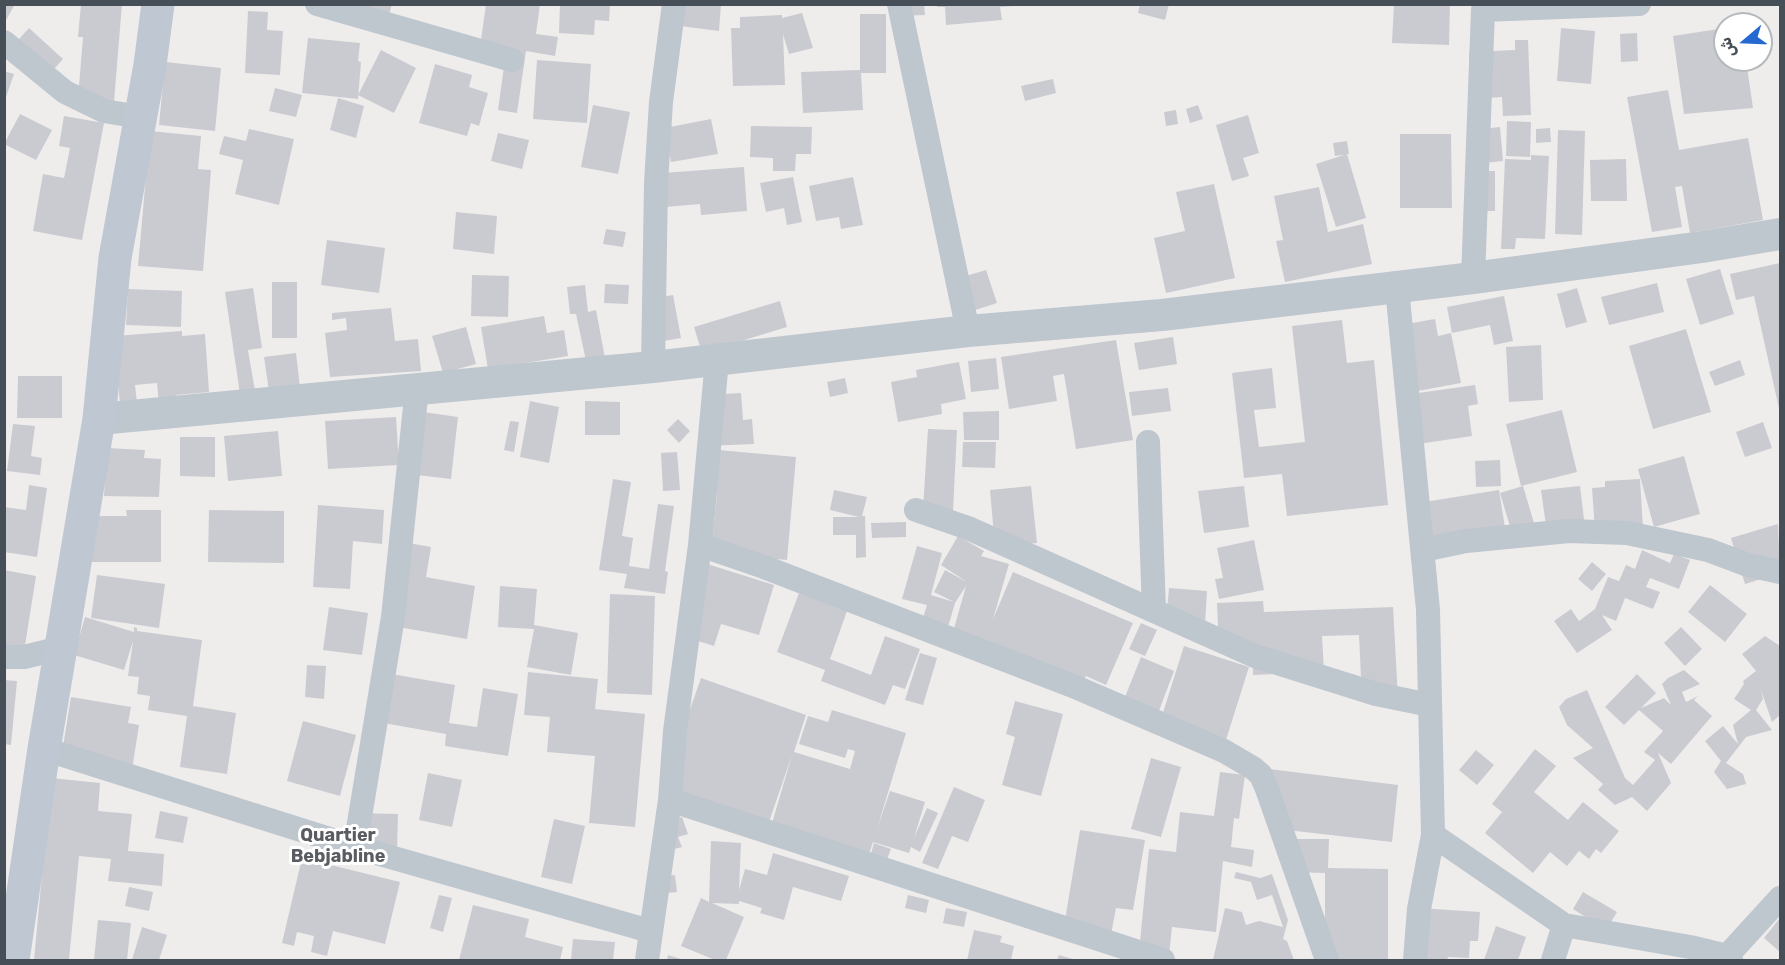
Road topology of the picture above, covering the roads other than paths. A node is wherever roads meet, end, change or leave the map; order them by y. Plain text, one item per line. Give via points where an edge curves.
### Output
1 (158, 4) edge
2 (317, 4) edge
3 (675, 4) edge
4 (899, 4) edge
5 (1624, 5) edge
6 (1483, 7) edge
7 (4, 42) edge
8 (512, 60) dead end
9 (141, 117) junction
10 (1780, 234) edge
11 (1473, 278) junction
12 (1397, 288) junction
13 (968, 331) junction
14 (717, 360) junction
15 (653, 367) junction
16 (417, 388) junction
17 (99, 418) junction
18 (1148, 442) dead end
19 (916, 510) dead end
20 (700, 545) junction
21 (1423, 550) junction
22 (1780, 572) edge
23 (1154, 611) junction
24 (61, 648) junction
25 (4, 657) edge
26 (1430, 705) junction
27 (44, 749) junction
28 (670, 800) junction
29 (1433, 835) junction
30 (355, 847) junction
31 (1780, 898) edge
32 (1564, 925) junction
33 (650, 932) junction
34 (1729, 958) edge
35 (13, 960) edge
36 (647, 960) edge
37 (1163, 960) edge
38 (1328, 960) edge
39 (1415, 960) edge
40 (1553, 960) edge

1 - 9 main road
2 - 8 street
3 - 15 street via 656,172
4 - 13 street
5 - 6 street
6 - 11 street
7 - 9 street via 65,93 104,111
9 - 17 main road via 115,258
10 - 11 street
11 - 12 street
12 - 13 street via 1162,315
12 - 21 street
13 - 14 street
14 - 15 street
14 - 20 street
15 - 16 street
16 - 17 street
16 - 30 street via 393,617
17 - 24 main road
18 - 23 street
19 - 23 street via 968,528
20 - 28 street via 675,731
20 - 38 street via 1073,686 1224,751 1252,768 1261,775 1271,799
21 - 22 street via 1569,531 1627,533 1697,547
21 - 26 street
23 - 26 street via 1255,656 1376,694
24 - 25 street via 24,657
24 - 27 main road
26 - 29 street
27 - 30 street
27 - 35 main road
28 - 33 street
28 - 37 street
29 - 32 street
29 - 39 street via 1419,909
30 - 33 street
31 - 34 street
32 - 34 street
32 - 40 street
33 - 36 street

